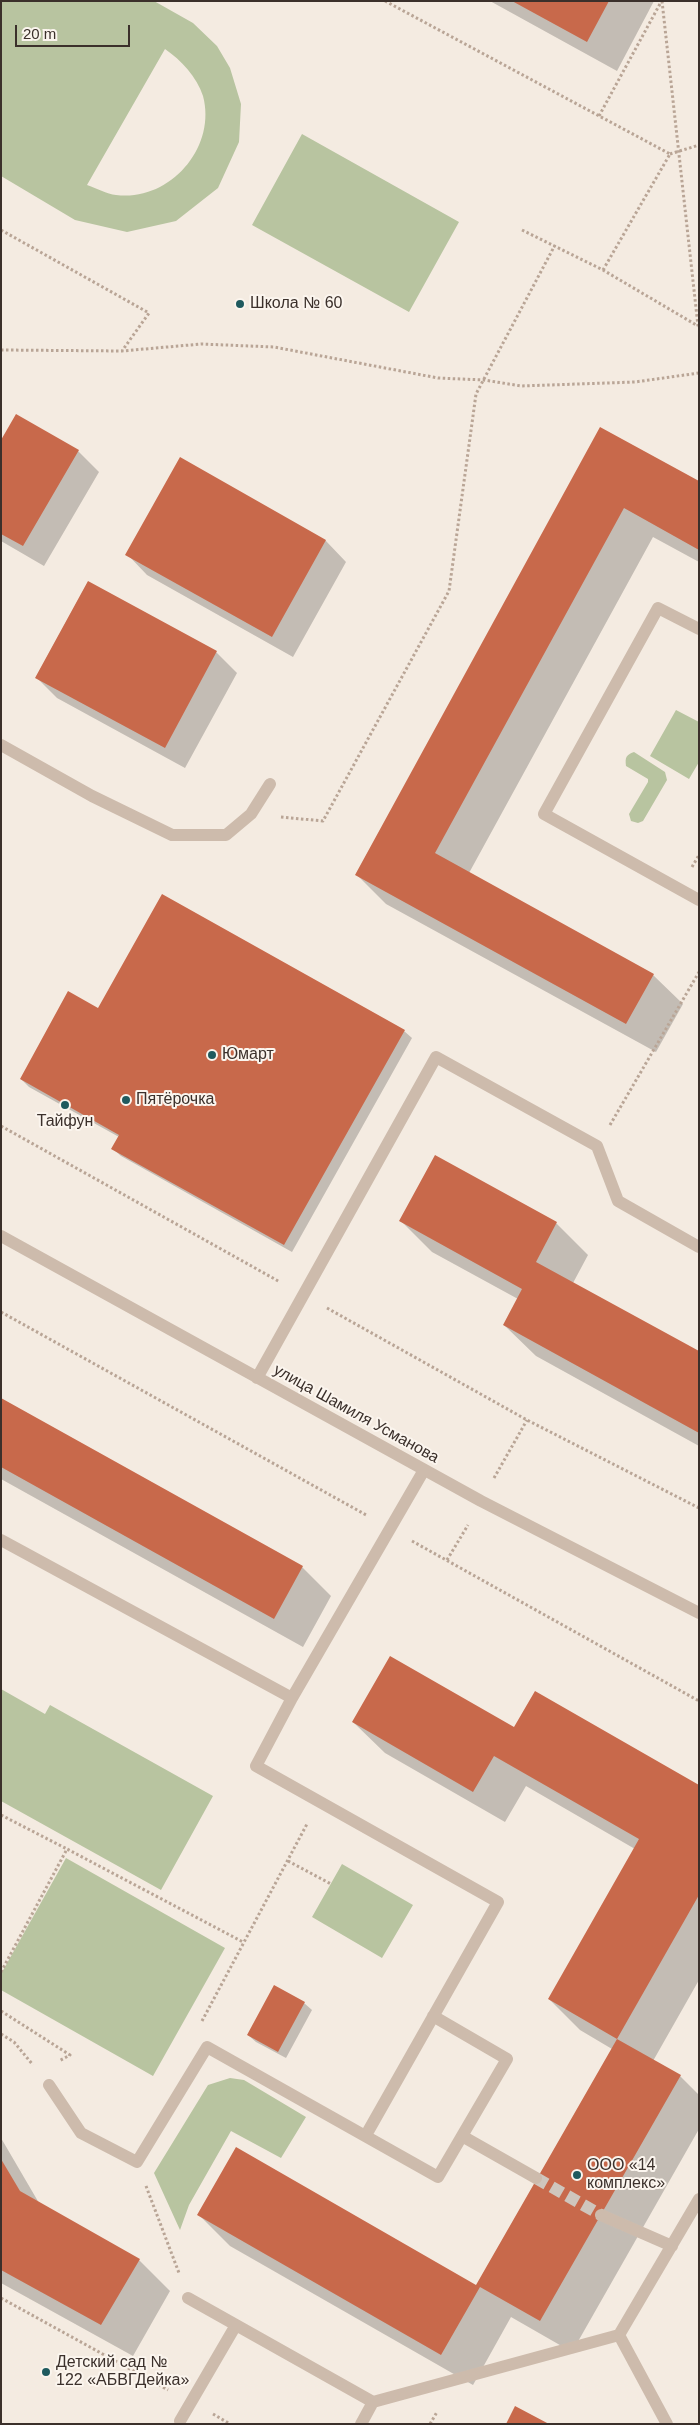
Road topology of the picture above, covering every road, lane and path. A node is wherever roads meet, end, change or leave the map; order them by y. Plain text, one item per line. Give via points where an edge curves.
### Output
1 (385, 1) edge
2 (662, 1) edge
3 (599, 116) junction
4 (699, 145) edge
5 (678, 151) junction
6 (670, 154) junction
7 (1, 230) edge
8 (522, 230) dead end
9 (555, 245) junction
10 (603, 270) junction
11 (698, 326) edge
12 (1, 350) edge
13 (122, 351) junction
14 (699, 373) edge
15 (484, 380) junction
16 (699, 629) edge
17 (1, 745) edge
18 (270, 784) dead end
19 (251, 814) junction
20 (699, 900) edge
21 (699, 972) edge
22 (1, 1126) edge
23 (597, 1146) junction
24 (1, 1236) edge
25 (699, 1247) edge
26 (303, 1295) junction
27 (1, 1312) edge
28 (257, 1378) junction
29 (528, 1420) junction
30 (503, 1462) dead end
31 (424, 1470) junction
32 (699, 1508) edge
33 (390, 1529) junction
34 (462, 1535) dead end
35 (1, 1540) edge
36 (446, 1560) junction
37 (699, 1613) edge
38 (292, 1698) junction
39 (699, 1701) edge
40 (1, 1815) edge
41 (8, 1818) junction
42 (1, 1822) edge
43 (67, 1849) junction
44 (293, 1851) dead end
45 (288, 1861) junction
46 (331, 1884) dead end
47 (243, 1942) junction
48 (1, 1972) edge
49 (1, 2011) edge
50 (433, 2016) junction
51 (1, 2034) edge
52 (206, 2047) junction
53 (40, 2073) junction
54 (49, 2085) joint
55 (366, 2135) junction
56 (462, 2136) junction
57 (137, 2162) junction
58 (536, 2178) tunnel mouth
59 (699, 2200) edge
60 (601, 2215) tunnel mouth
61 (672, 2246) junction
62 (1, 2298) edge
63 (188, 2298) joint
64 (236, 2325) junction
65 (619, 2336) junction
66 (373, 2402) junction
67 (192, 2403) junction
68 (180, 2421) dead end
69 (230, 2424) edge
70 (360, 2424) edge
71 (667, 2424) edge

1 - 3 path
2 - 3 path
2 - 5 path
3 - 6 path
4 - 5 path
5 - 6 path
5 - 11 path
6 - 10 path
7 - 13 path via 149,313
8 - 9 path
9 - 10 path
9 - 15 path
10 - 11 path
12 - 13 path
13 - 15 path via 201,344 274,347 438,378
14 - 15 path via 625,383 521,386
15 - 19 path via 476,394 448,591 323,821
16 - 20 street via 658,608 544,814
17 - 19 street via 92,796 172,835 226,834
18 - 19 street
21 - 23 path
22 - 26 path
23 - 25 street via 618,1201
23 - 26 street via 436,1057
24 - 28 street, улица Шамиля Усманова
26 - 28 street
26 - 29 path
27 - 33 path
28 - 31 street, улица Шамиля Усманова
29 - 30 path
29 - 32 path
31 - 33 street
31 - 37 street, улица Шамиля Усманова
33 - 36 path
33 - 38 street
34 - 36 path
35 - 38 street
36 - 39 path
38 - 50 street via 256,1766 498,1902
40 - 41 path
41 - 42 path
41 - 43 path
43 - 47 path
43 - 48 path
44 - 45 path
45 - 46 path
45 - 47 path
47 - 52 path via 201,2019
49 - 53 path via 70,2055
50 - 55 street
50 - 56 street via 507,2059
51 - 53 path via 14,2042
52 - 55 street
52 - 57 street
53 - 54 path
54 - 57 street via 81,2133
55 - 56 street via 438,2176
56 - 58 street
57 - 63 path
59 - 61 street
60 - 61 street
61 - 65 street
62 - 67 path
63 - 64 street
64 - 66 street
64 - 67 street
65 - 66 street
65 - 71 street
66 - 70 street
67 - 68 street
67 - 69 path

